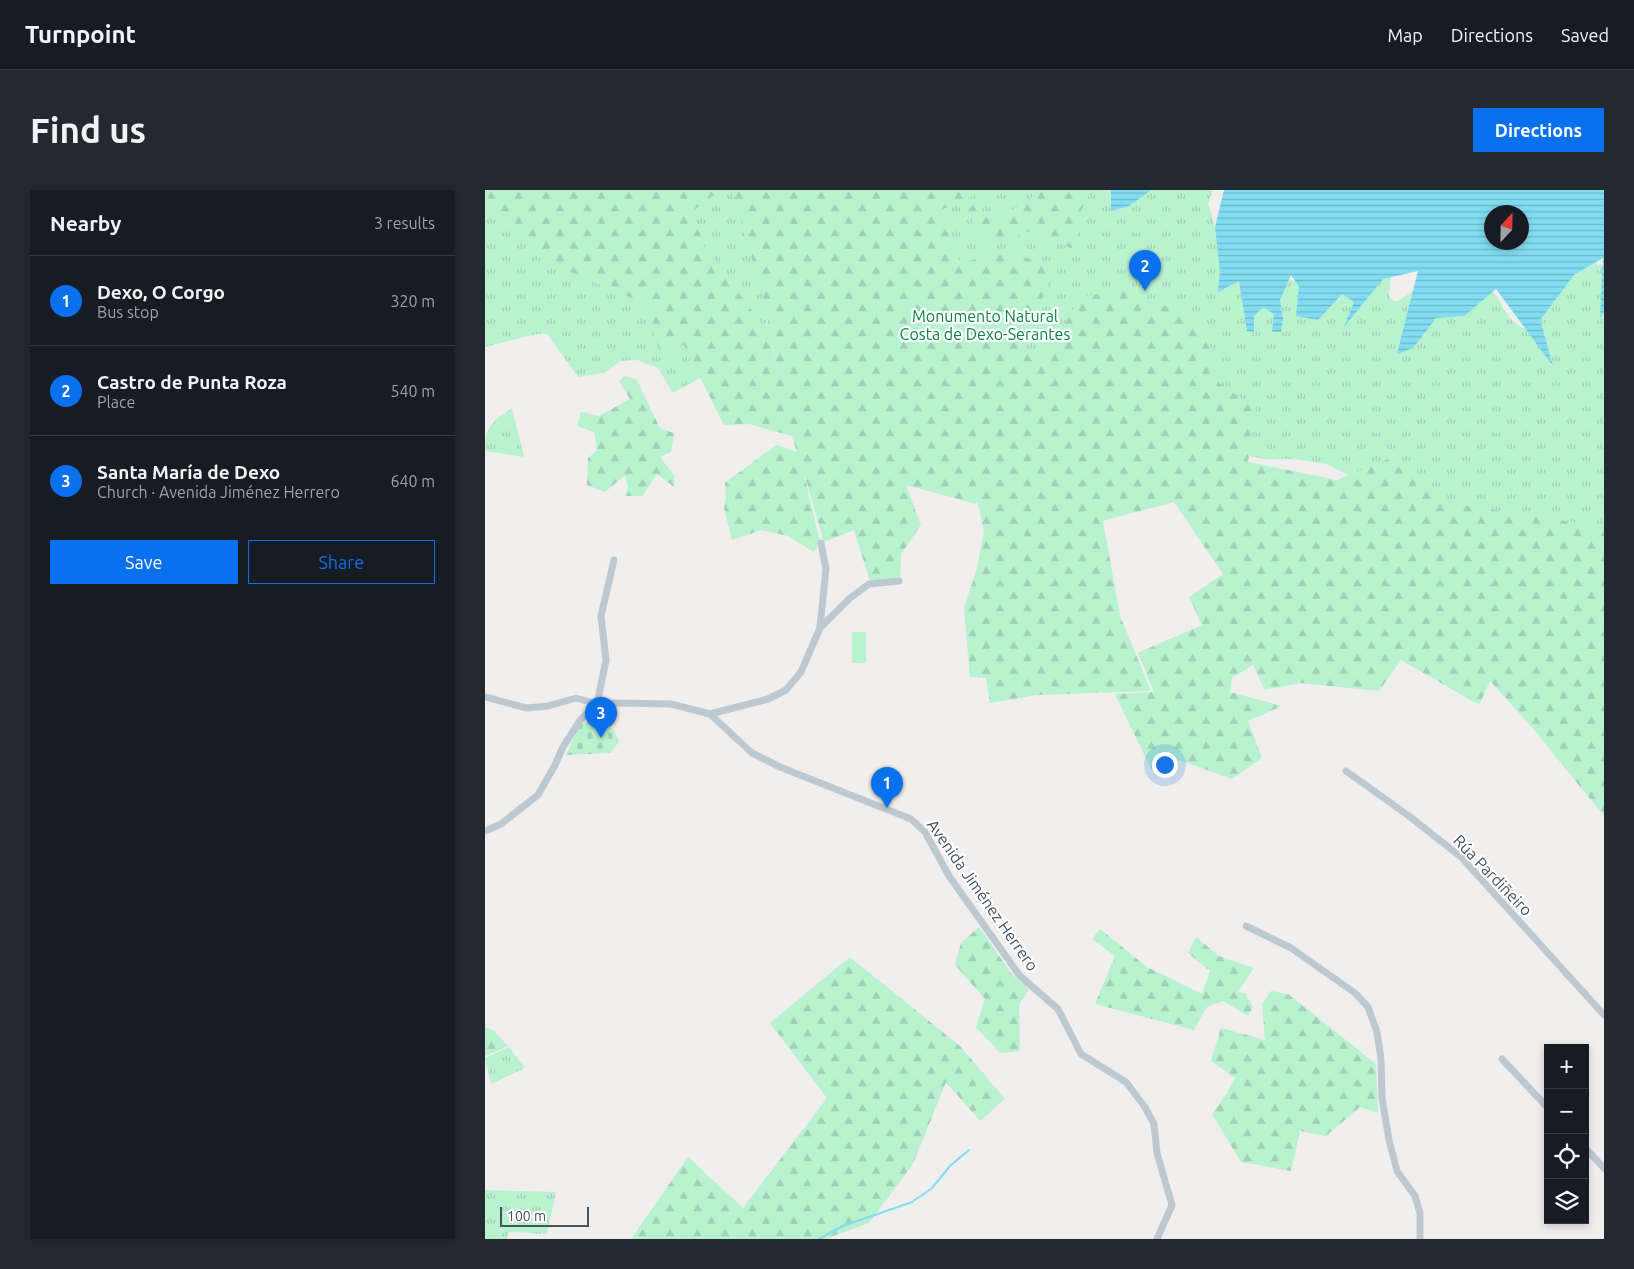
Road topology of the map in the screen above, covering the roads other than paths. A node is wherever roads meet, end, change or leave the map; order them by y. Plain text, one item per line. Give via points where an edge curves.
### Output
1 (821, 543) dead end
2 (614, 560) dead end
3 (899, 581) dead end
4 (820, 628) junction
5 (485, 697) edge
6 (597, 704) junction
7 (710, 714) junction
8 (1345, 771) dead end
9 (485, 831) edge
10 (1246, 926) dead end
11 (1604, 1015) edge
12 (1502, 1059) dead end
13 (1544, 1104) edge
14 (1589, 1152) edge
15 (1604, 1168) edge
16 (1157, 1239) edge
17 (1419, 1239) edge

1 - 4 street via 826,569
2 - 6 street via 601,616 606,660
3 - 4 street via 869,584
4 - 7 street via 801,672 785,690 768,699
5 - 6 street, Avenida Jiménez Herrero via 527,708 576,698
6 - 7 street, Avenida Jiménez Herrero via 671,704
6 - 9 street via 574,728 538,795 501,824
7 - 16 street, Avenida Jiménez Herrero via 752,753 911,819 925,832 949,876 1020,976 1058,1009 1081,1054 1126,1082 1145,1107 1154,1124 1157,1153 1173,1205
8 - 11 street, Rúa Pardiñeiro via 1461,857
10 - 17 street via 1291,948 1355,992 1368,1007 1377,1032 1389,1140 1397,1171 1415,1196 1420,1213
12 - 13 street
14 - 15 street

